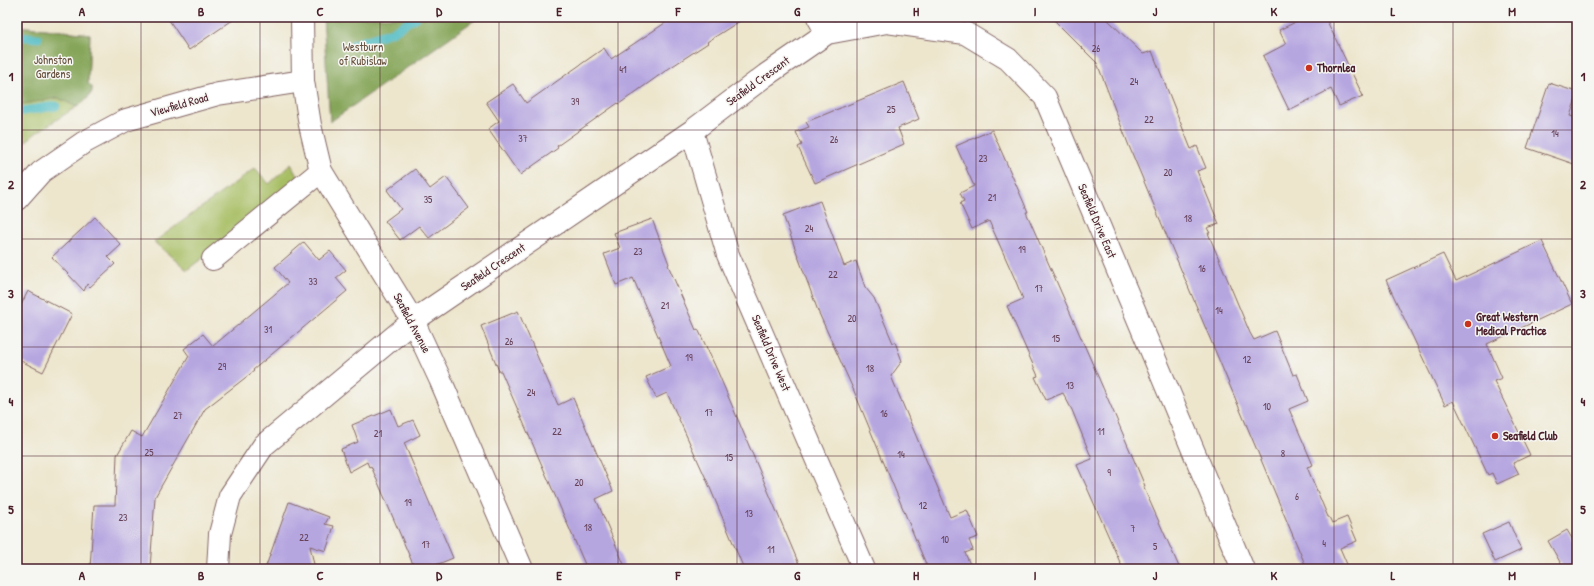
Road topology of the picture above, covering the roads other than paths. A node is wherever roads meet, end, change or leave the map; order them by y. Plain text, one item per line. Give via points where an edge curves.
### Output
1 (302, 17) edge
2 (822, 25) edge
3 (303, 80) junction
4 (692, 131) junction
5 (321, 171) junction
6 (17, 199) edge
7 (213, 259) dead end
8 (414, 321) junction
9 (218, 569) edge
10 (522, 569) edge
11 (864, 569) edge
12 (1243, 569) edge

1 - 3 street
2 - 4 street, Seafield Crescent via 760,79
2 - 12 street, Seafield Drive East via 887,22 966,33 1008,59 1045,97
3 - 5 street, Seafield Avenue via 310,126
3 - 6 street, Viewfield Road via 218,94 126,120 83,143 41,172
4 - 8 street, Seafield Crescent
4 - 11 street, Seafield Drive West via 728,255
5 - 7 street
5 - 8 street, Seafield Avenue
8 - 9 street, Seafield Crescent via 264,445 230,496 220,534
8 - 10 street, Seafield Avenue

